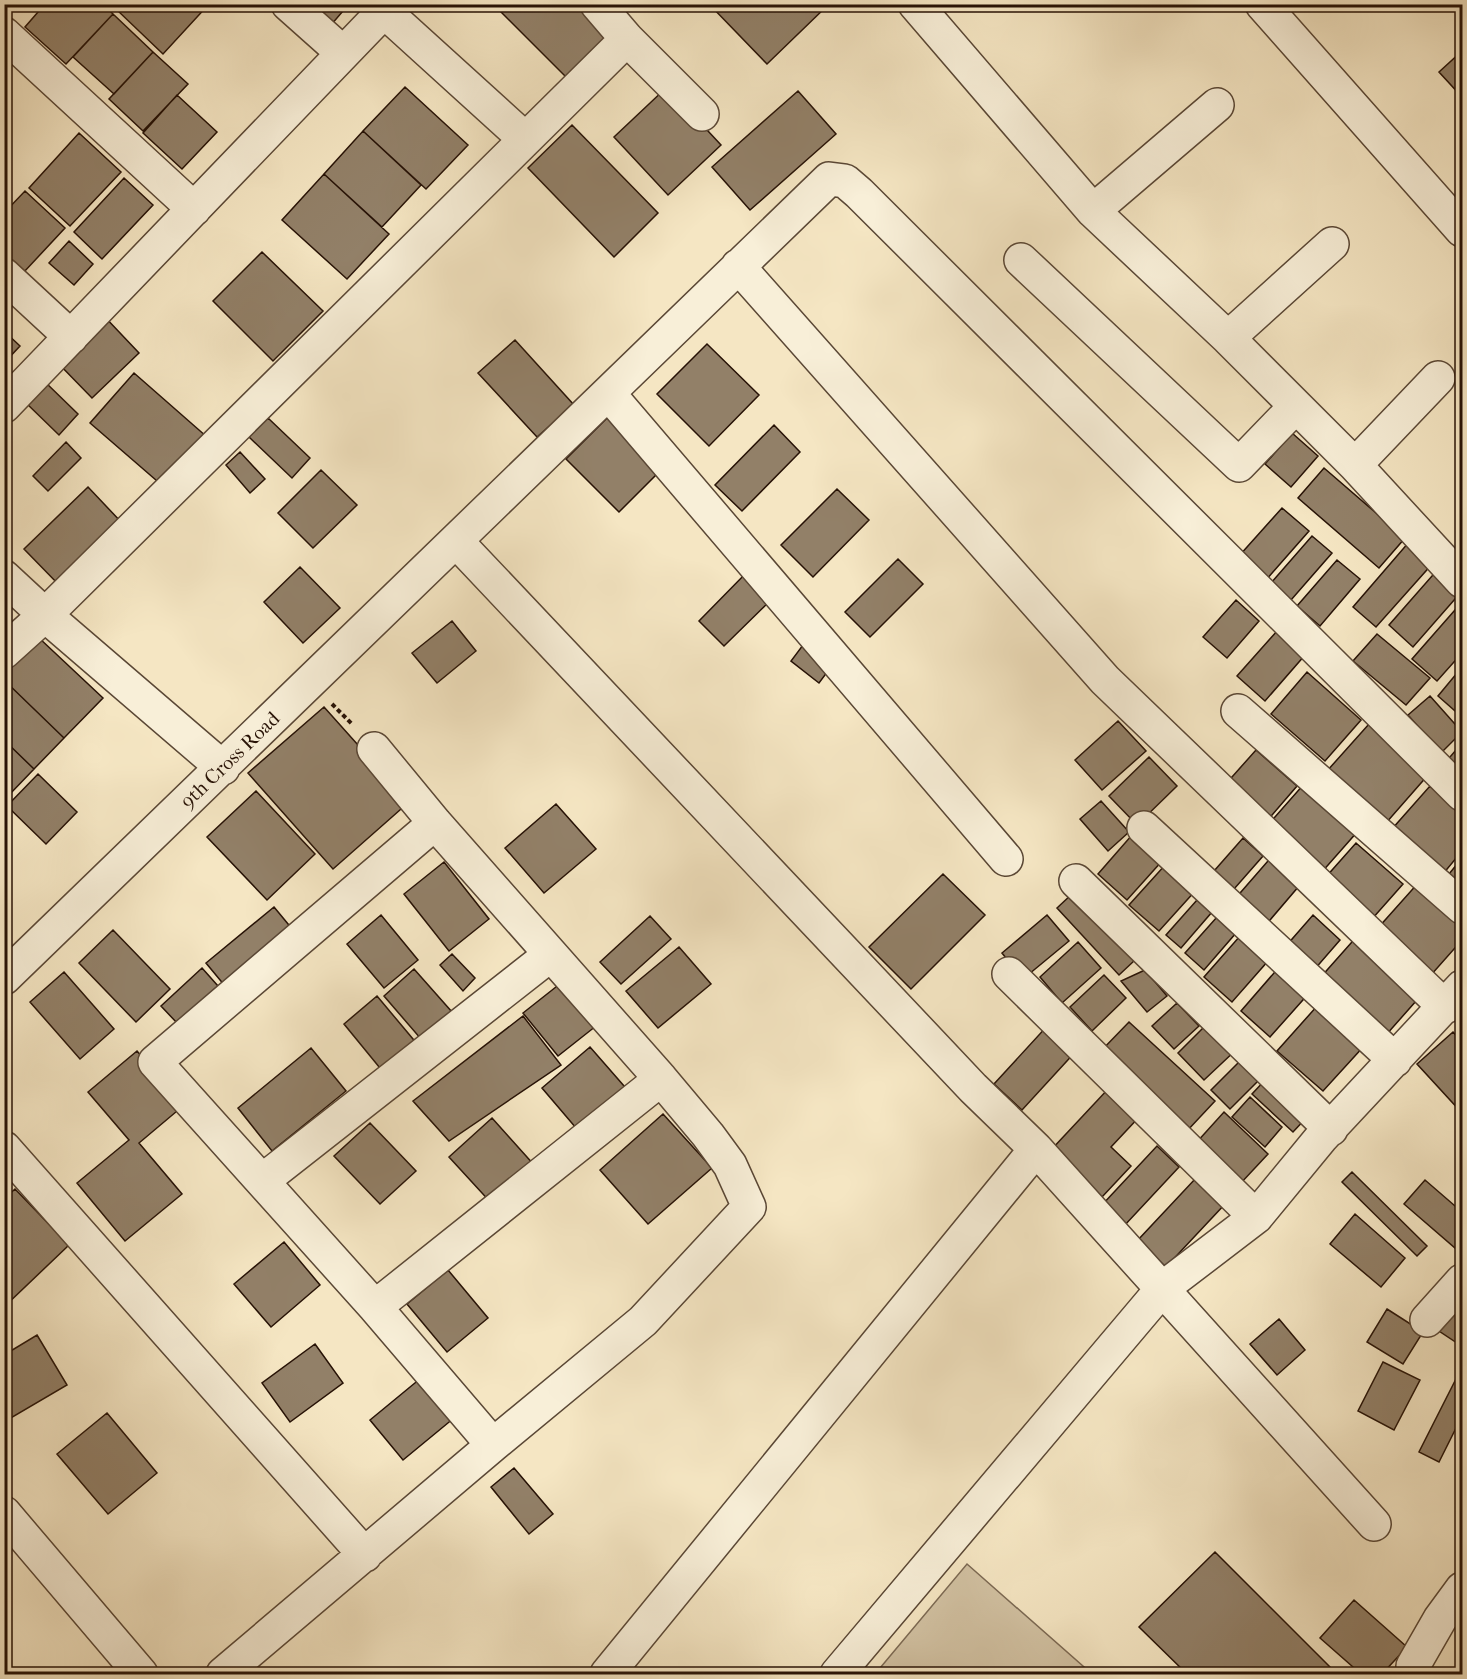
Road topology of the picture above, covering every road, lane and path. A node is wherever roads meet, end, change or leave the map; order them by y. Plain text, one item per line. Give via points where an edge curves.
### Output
1 (288, 4) edge
2 (597, 4) edge
3 (915, 4) edge
4 (1262, 4) edge
5 (4, 34) edge
6 (627, 39) junction
7 (343, 53) junction
8 (1217, 105) dead end
9 (702, 114) dead end
10 (525, 139) junction
11 (194, 209) junction
12 (1093, 212) junction
13 (1462, 230) edge
14 (1332, 244) dead end
15 (1021, 260) dead end
16 (738, 267) junction
17 (4, 275) edge
18 (71, 337) junction
19 (1228, 338) junction
20 (1438, 378) dead end
21 (608, 393) junction
22 (4, 406) edge
23 (1296, 406) junction
24 (1355, 465) junction
25 (456, 541) junction
26 (4, 577) edge
27 (1462, 581) edge
28 (45, 615) junction
29 (4, 652) edge
30 (310, 683) junction
31 (1238, 711) dead end
32 (374, 749) joint
33 (222, 768) junction
34 (1462, 794) edge
35 (435, 823) junction
36 (1144, 828) dead end
37 (1006, 859) dead end
38 (1076, 881) dead end
39 (1462, 907) edge
40 (550, 955) junction
41 (1009, 974) dead end
42 (4, 978) edge
43 (1454, 998) edge
44 (1395, 1060) junction
45 (661, 1079) junction
46 (1331, 1129) junction
47 (4, 1148) edge
48 (1036, 1149) junction
49 (262, 1181) junction
50 (1256, 1217) junction
51 (1462, 1281) edge
52 (1163, 1288) junction
53 (375, 1307) junction
54 (1427, 1320) dead end
55 (493, 1445) junction
56 (4, 1513) edge
57 (1374, 1524) dead end
58 (365, 1555) junction
59 (1462, 1589) edge
60 (141, 1674) edge
61 (224, 1674) edge
62 (606, 1674) edge
63 (837, 1674) edge
64 (1413, 1674) edge

1 - 7 street
2 - 6 street
3 - 12 street
4 - 13 street
5 - 11 street
6 - 9 street
6 - 10 street
7 - 10 street via 384,11
7 - 11 street
8 - 12 street
10 - 28 street
11 - 18 street
12 - 19 street
14 - 19 street
15 - 23 street via 1239,465
16 - 21 street, 9th Cross Road
16 - 34 street, 9th Cross Road via 829,179 845,182
16 - 43 street via 1105,680
17 - 18 street
18 - 22 street
19 - 23 street
20 - 24 street
21 - 25 street, 9th Cross Road
21 - 37 street
23 - 24 street
24 - 27 street
25 - 30 street, 9th Cross Road
25 - 48 street via 973,1088
26 - 28 street
28 - 29 street
28 - 33 street
30 - 32 path
30 - 33 street, 9th Cross Road
31 - 39 street
32 - 35 street
33 - 42 street, 9th Cross Road
35 - 40 street
35 - 49 street via 155,1062
36 - 44 street
38 - 46 street
40 - 45 street
40 - 49 street
41 - 50 street
43 - 44 street
44 - 46 street
45 - 53 street
45 - 55 street via 730,1165 749,1207 643,1321
46 - 50 street
47 - 58 street
48 - 52 street
48 - 62 street
49 - 53 street
50 - 52 street
51 - 54 street
52 - 57 street
52 - 63 street
53 - 55 street
55 - 58 street
56 - 60 street
58 - 61 street
59 - 64 street via 1413,1666

